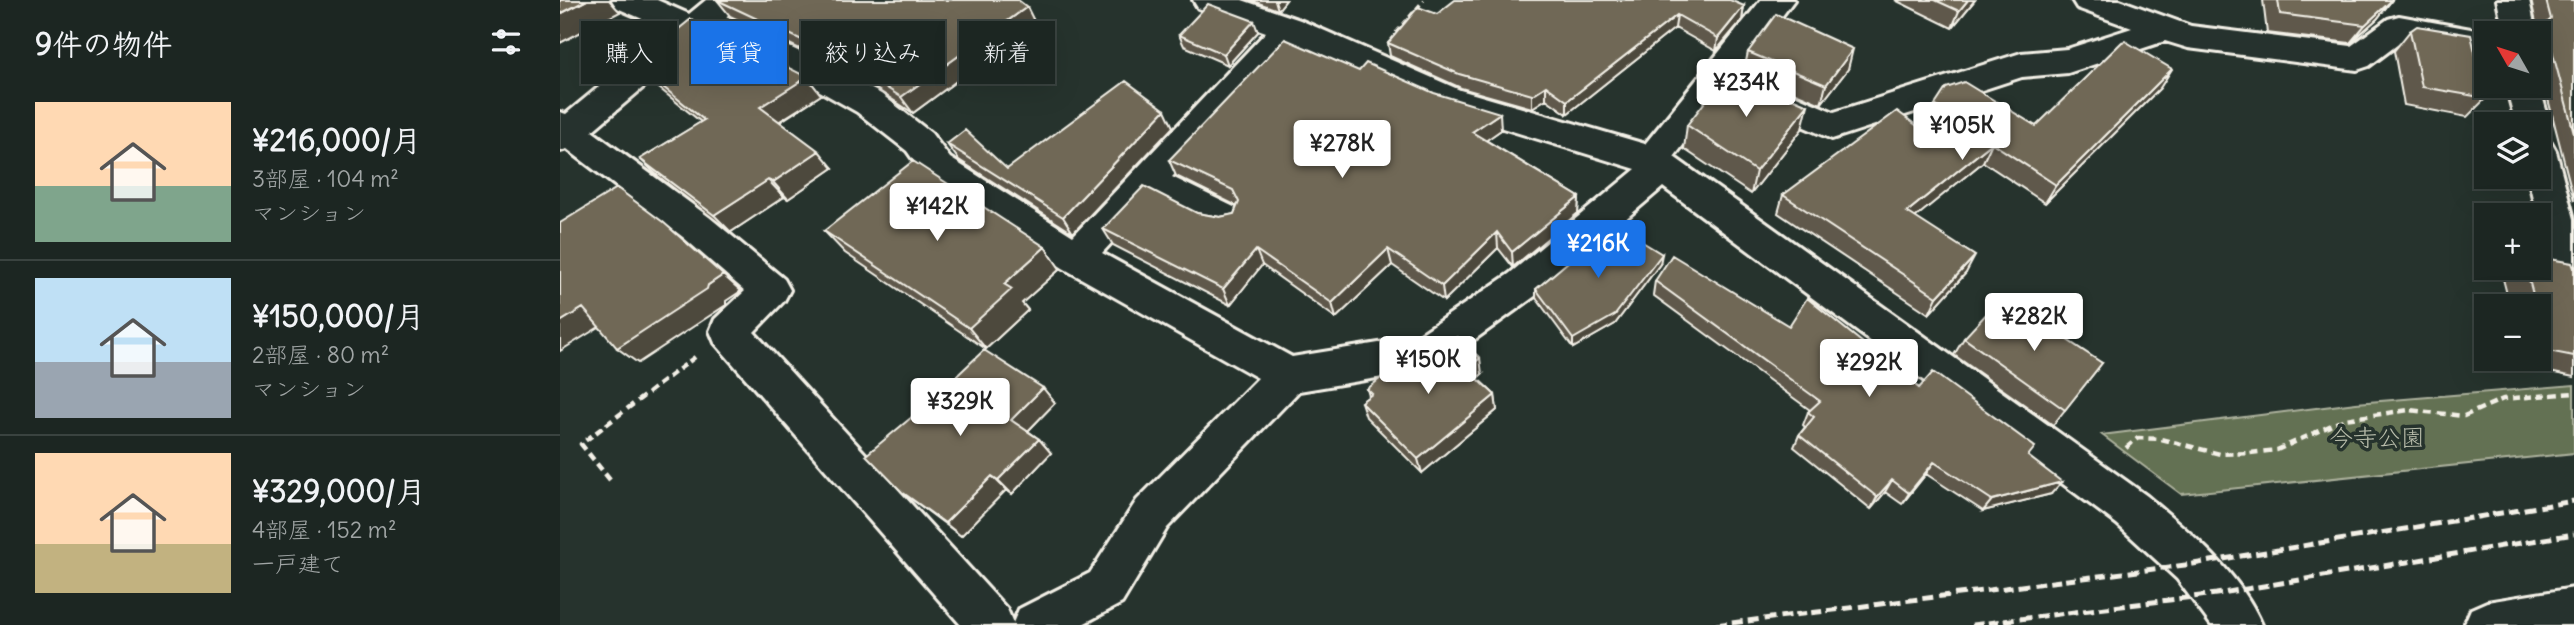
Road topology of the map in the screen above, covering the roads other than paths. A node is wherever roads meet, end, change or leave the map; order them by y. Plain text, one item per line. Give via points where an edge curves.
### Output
1 (628, 0) edge
2 (1209, 0) edge
3 (1778, 0) edge
4 (2088, 0) edge
5 (2513, 0) edge
6 (707, 16) edge
7 (2517, 21) edge
8 (1289, 28) junction
9 (2166, 29) junction
10 (2474, 41) edge
11 (1718, 76) junction
12 (562, 132) edge
13 (1657, 163) junction
14 (1147, 181) junction
15 (2548, 189) edge
16 (1225, 219) edge
17 (1076, 257) junction
18 (2574, 292) edge
19 (1288, 375) junction
20 (2574, 610) edge
21 (991, 625) edge
22 (1035, 625) edge
23 (2239, 625) edge
24 (2487, 625) edge

1 - 6 street
2 - 8 street
3 - 11 street
4 - 9 street
5 - 7 street
6 - 12 street
6 - 17 street via 869,103 919,142 938,167
8 - 13 street via 1449,99
8 - 14 street
9 - 10 street via 2188,37 2357,58 2399,27
9 - 11 street via 2068,61 2021,65 1832,126
11 - 13 street
12 - 21 street via 695,227 771,290 729,331
13 - 19 street via 1521,285 1425,353
13 - 23 street via 2132,510 2193,564
14 - 16 street
14 - 17 street
15 - 18 street
17 - 19 street
19 - 22 street via 1152,514 1106,588
20 - 24 street

